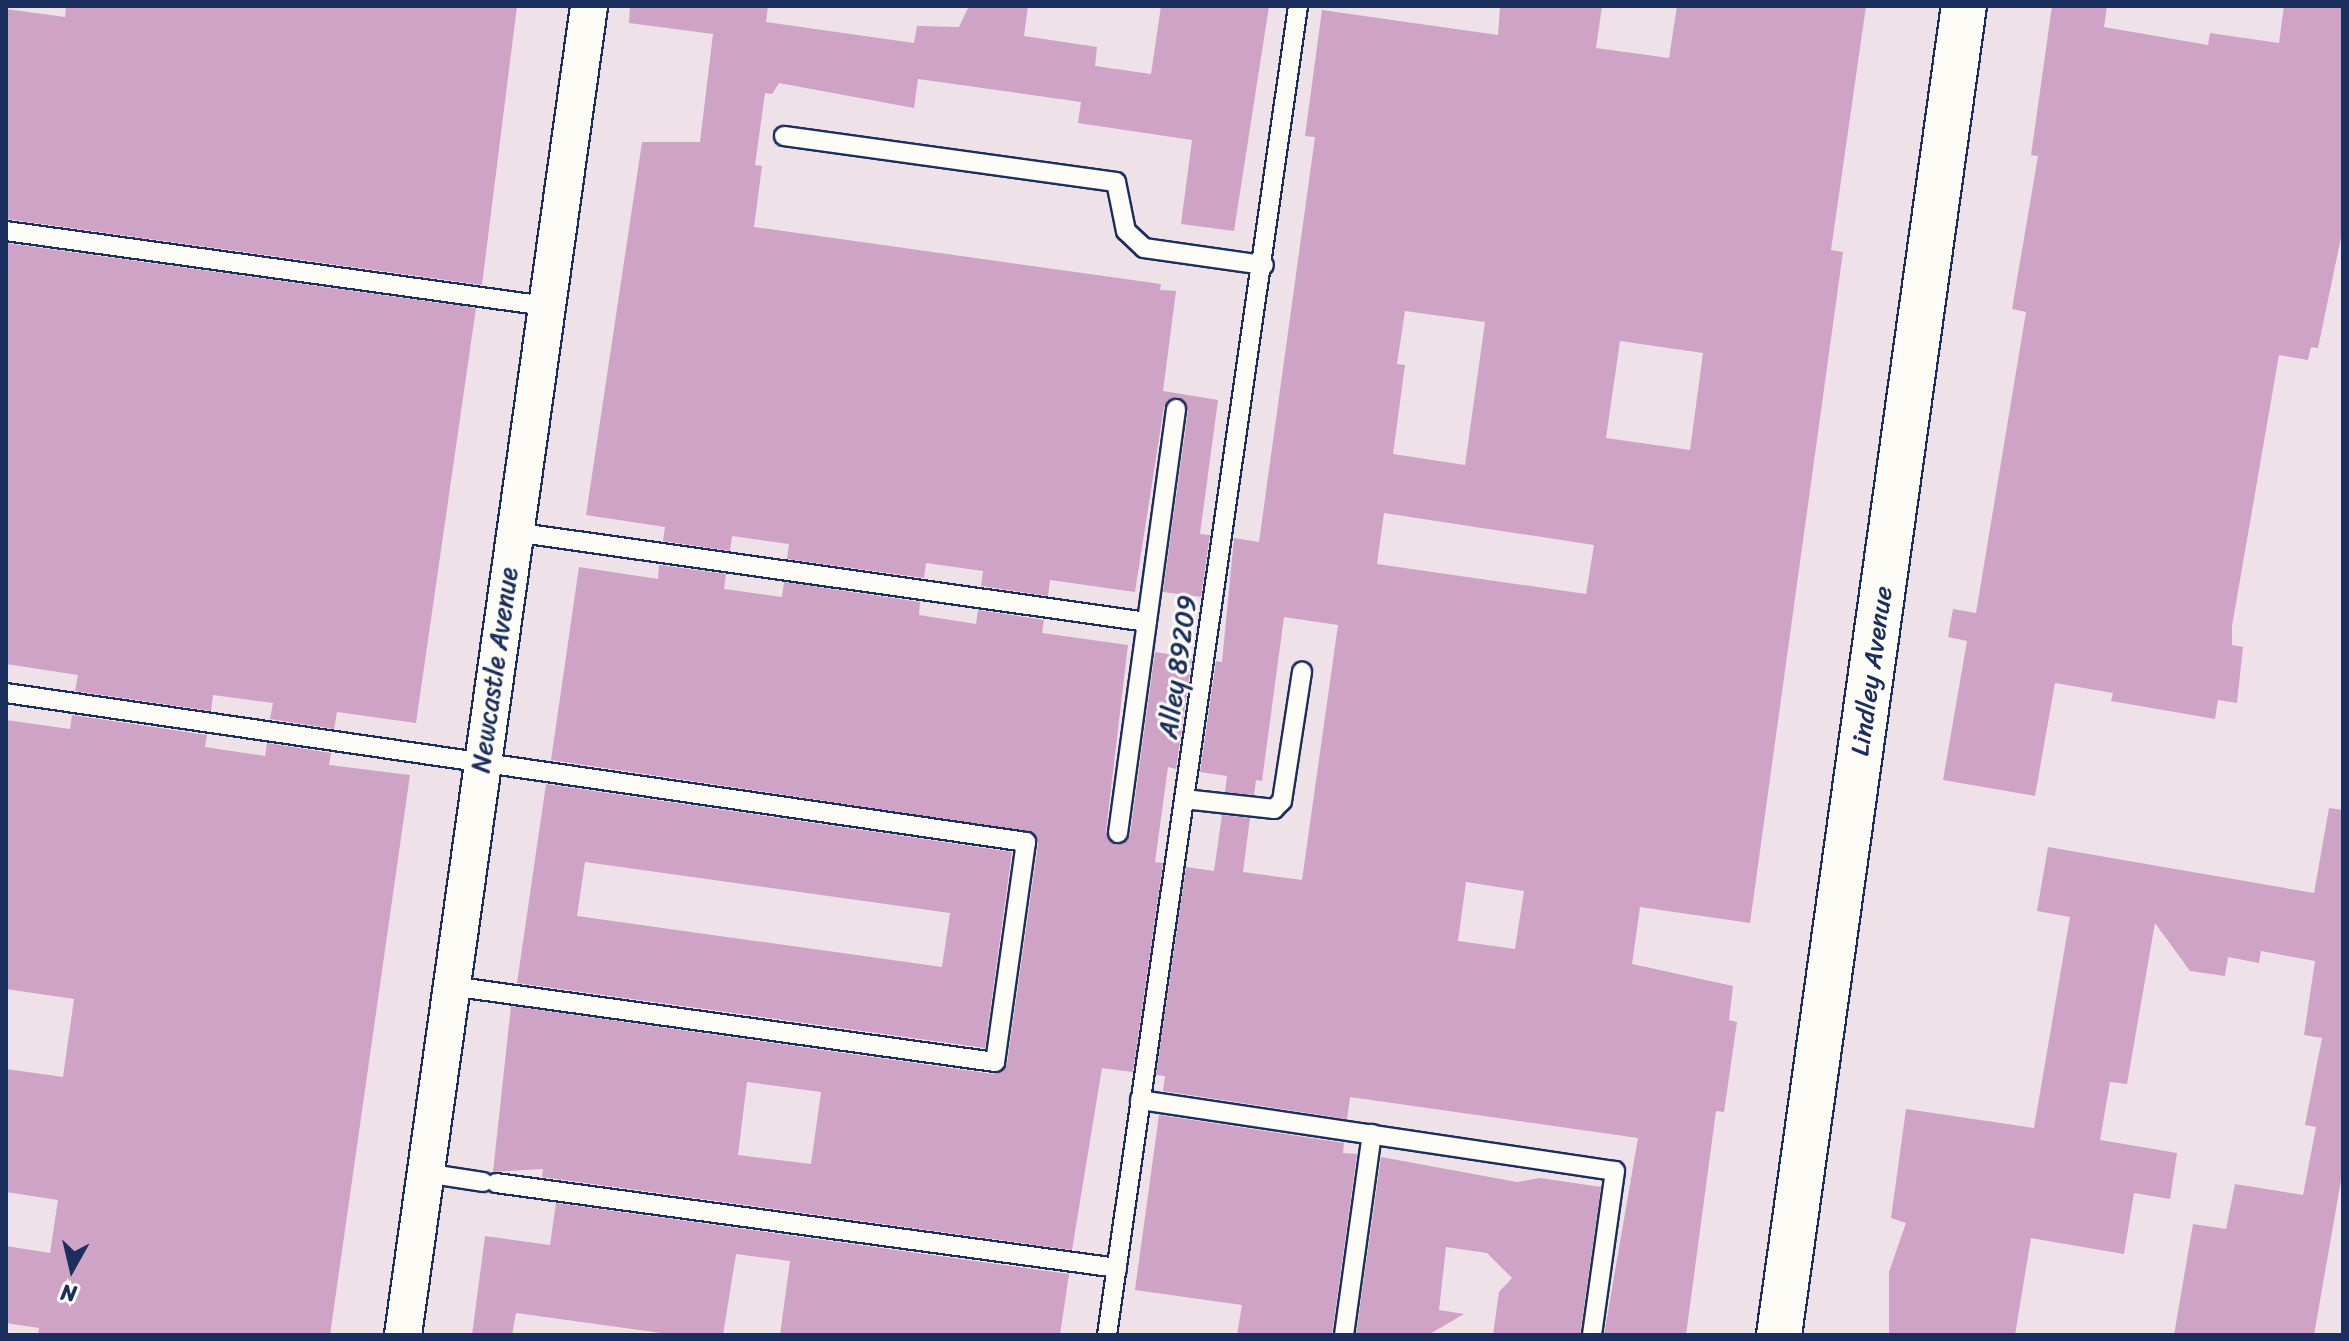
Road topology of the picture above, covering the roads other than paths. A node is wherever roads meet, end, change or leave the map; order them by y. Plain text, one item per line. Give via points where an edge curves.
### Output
1 (589, 6) edge
2 (1298, 6) edge
3 (1964, 6) edge
4 (784, 136) dead end
5 (6, 231) edge
6 (1264, 265) junction
7 (546, 306) junction
8 (1176, 409) dead end
9 (514, 532) junction
10 (1147, 622) junction
11 (1302, 672) dead end
12 (6, 693) edge
13 (482, 763) junction
14 (1184, 799) junction
15 (1118, 833) dead end
16 (451, 986) junction
17 (1140, 1100) junction
18 (1372, 1134) junction
19 (425, 1173) junction
20 (1117, 1268) junction
21 (403, 1335) edge
22 (1107, 1335) edge
23 (1344, 1335) edge
24 (1592, 1335) edge
25 (1779, 1335) edge

1 - 7 street, Newcastle Avenue
2 - 6 lane, Alley 89209
3 - 25 main road, Lindley Avenue
4 - 6 lane via 1116,182 1126,231 1144,248
5 - 7 lane
6 - 14 lane, Alley 89209
7 - 9 street, Newcastle Avenue
8 - 10 lane
9 - 10 lane
9 - 13 street, Newcastle Avenue
10 - 15 lane
11 - 14 lane via 1282,801 1274,809
12 - 13 lane
13 - 16 street, Newcastle Avenue
13 - 16 lane via 1026,842 995,1062
14 - 17 lane, Alley 89209
16 - 19 street, Newcastle Avenue
17 - 18 lane
17 - 20 lane, Alley 89209
18 - 23 lane
18 - 24 lane via 1615,1171
19 - 20 lane
19 - 21 street, Newcastle Avenue
20 - 22 lane, Alley 89209

